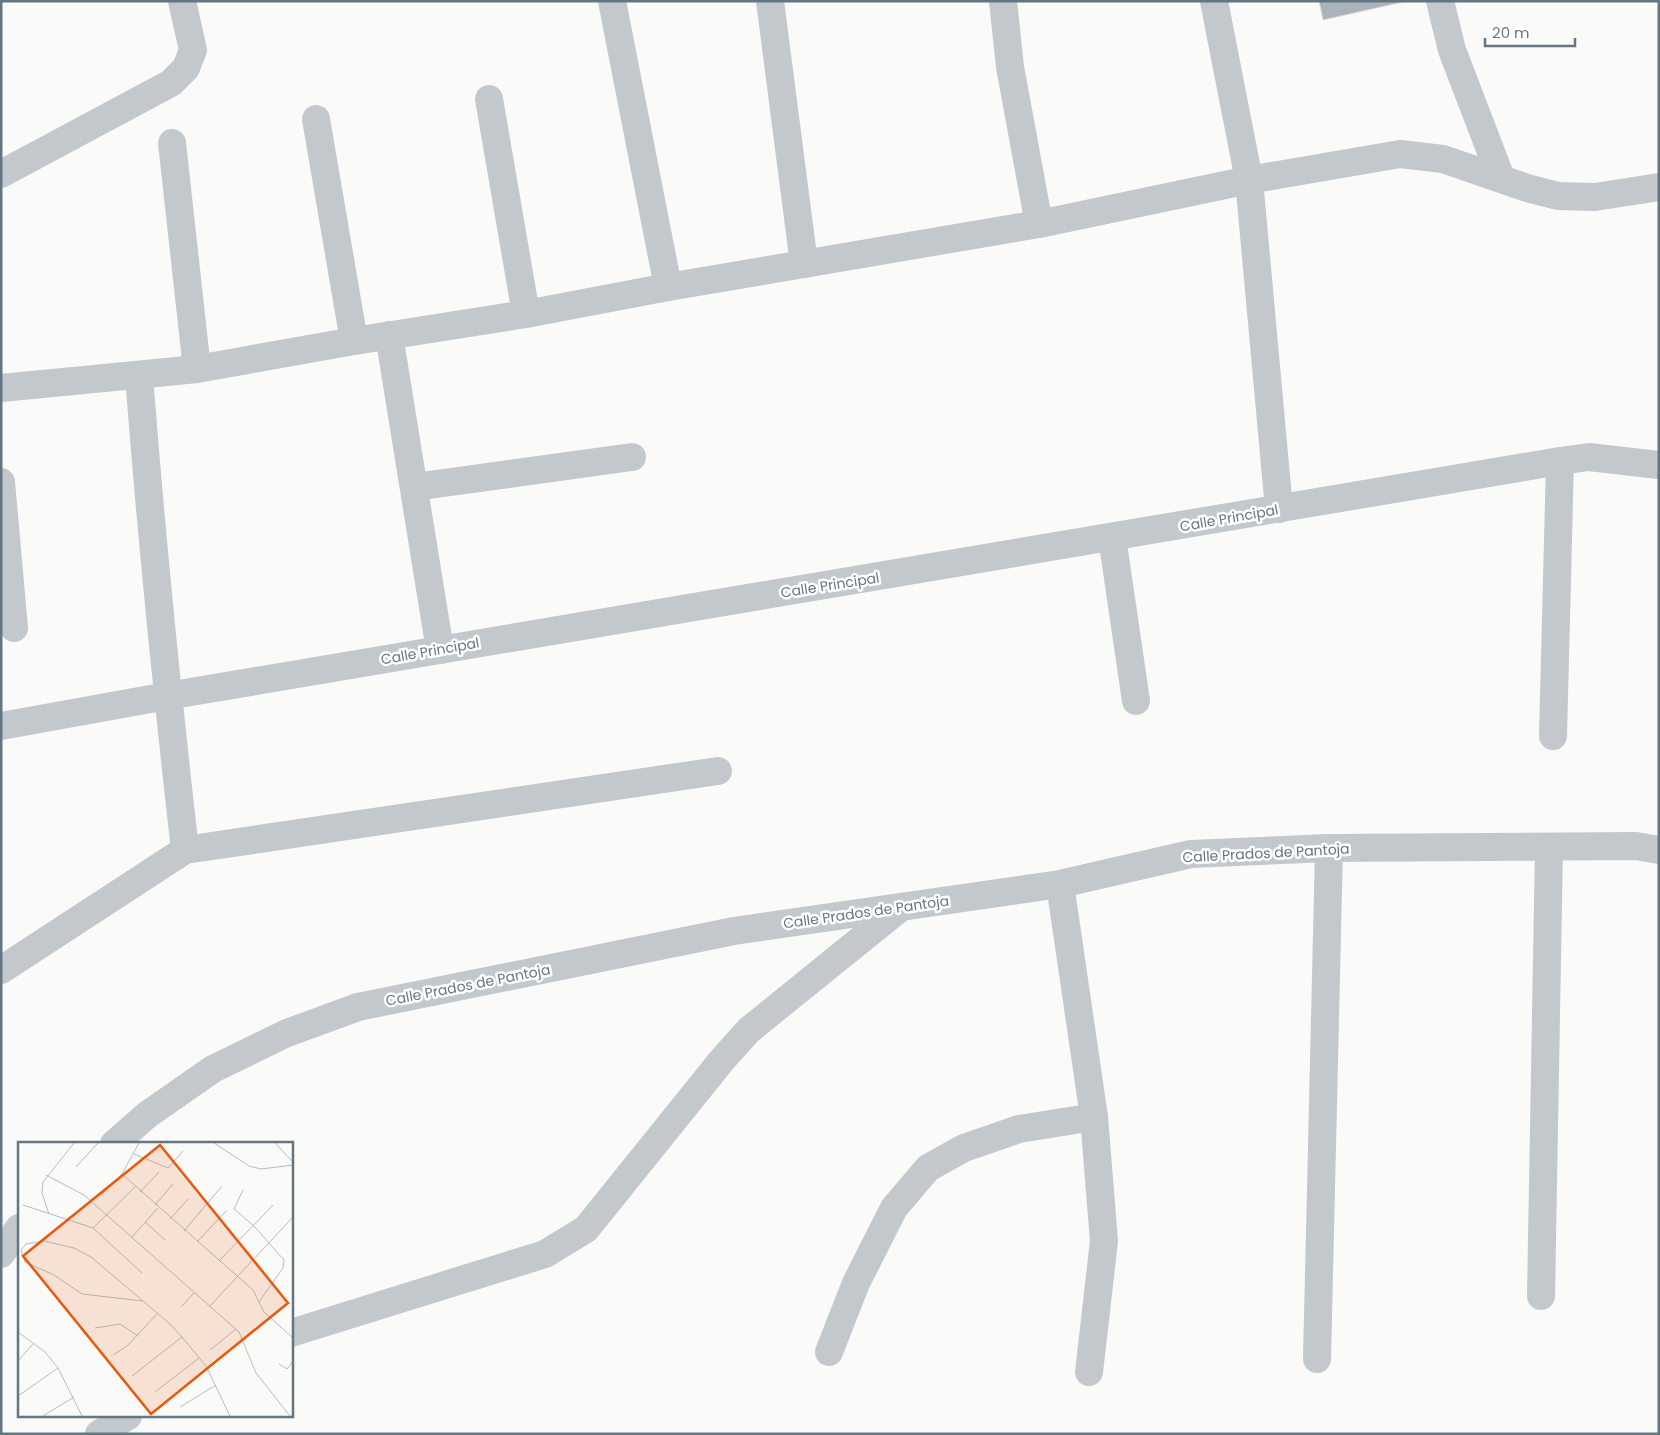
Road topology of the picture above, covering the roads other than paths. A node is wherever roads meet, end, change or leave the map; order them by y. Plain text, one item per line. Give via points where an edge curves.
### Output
1 (182, 1) edge
2 (612, 1) edge
3 (770, 1) edge
4 (1003, 1) edge
5 (1214, 1) edge
6 (1440, 1) edge
7 (489, 99) dead end
8 (316, 119) dead end
9 (172, 143) dead end
10 (1, 174) edge
11 (1501, 178) junction
12 (1250, 180) junction
13 (1659, 187) edge
14 (1039, 224) junction
15 (804, 264) junction
16 (668, 287) junction
17 (526, 314) junction
18 (389, 335) junction
19 (354, 341) junction
20 (197, 369) junction
21 (139, 375) junction
22 (1, 388) edge
23 (632, 457) dead end
24 (1560, 461) junction
25 (1659, 465) edge
26 (1, 482) edge
27 (414, 488) junction
28 (1278, 509) junction
29 (1112, 538) junction
30 (14, 628) dead end
31 (440, 650) junction
32 (167, 696) junction
33 (1136, 701) dead end
34 (1, 726) edge
35 (1553, 736) dead end
36 (718, 771) dead end
37 (1550, 847) junction
38 (1328, 848) junction
39 (185, 850) junction
40 (1659, 850) edge
41 (1060, 884) junction
42 (900, 908) junction
43 (1, 970) edge
44 (1094, 1117) junction
45 (116, 1142) edge
46 (18, 1229) edge
47 (1, 1254) edge
48 (1541, 1296) dead end
49 (292, 1333) edge
50 (829, 1352) dead end
51 (1317, 1359) dead end
52 (1089, 1372) dead end
53 (125, 1418) edge
54 (99, 1434) edge

1 - 10 street via 193,50 186,68 171,83
2 - 16 street
3 - 15 street
4 - 14 street via 1010,67
5 - 12 street
6 - 11 street via 1452,50
7 - 17 street
8 - 19 street
9 - 20 street
11 - 12 street via 1443,159 1400,154
11 - 13 street via 1558,196 1595,197
12 - 14 street
12 - 28 street
14 - 15 street
15 - 16 street
16 - 17 street
17 - 18 street
18 - 19 street
18 - 27 street
19 - 20 street
20 - 21 street
21 - 22 street
21 - 32 street
23 - 27 street
24 - 25 street, Calle Principal via 1589,457
24 - 28 street, Calle Principal
24 - 35 street
26 - 30 street
27 - 31 street
28 - 29 street, Calle Principal
29 - 31 street, Calle Principal
29 - 33 street
31 - 32 street, Calle Principal
32 - 34 street, Calle Principal
32 - 39 street
36 - 39 street
37 - 38 street, Calle Prados de Pantoja
37 - 40 street, Calle Prados de Pantoja via 1636,846
37 - 48 street
38 - 41 street, Calle Prados de Pantoja via 1191,854
38 - 51 street
39 - 43 street
41 - 42 street, Calle Prados de Pantoja
41 - 44 street
42 - 45 street, Calle Prados de Pantoja via 734,931 358,1007 287,1033 214,1069 147,1115
42 - 49 street via 749,1030 586,1229 545,1254
44 - 50 street via 1019,1128 964,1148 928,1168 894,1208 856,1283
44 - 52 street via 1104,1241
46 - 47 street
53 - 54 street

